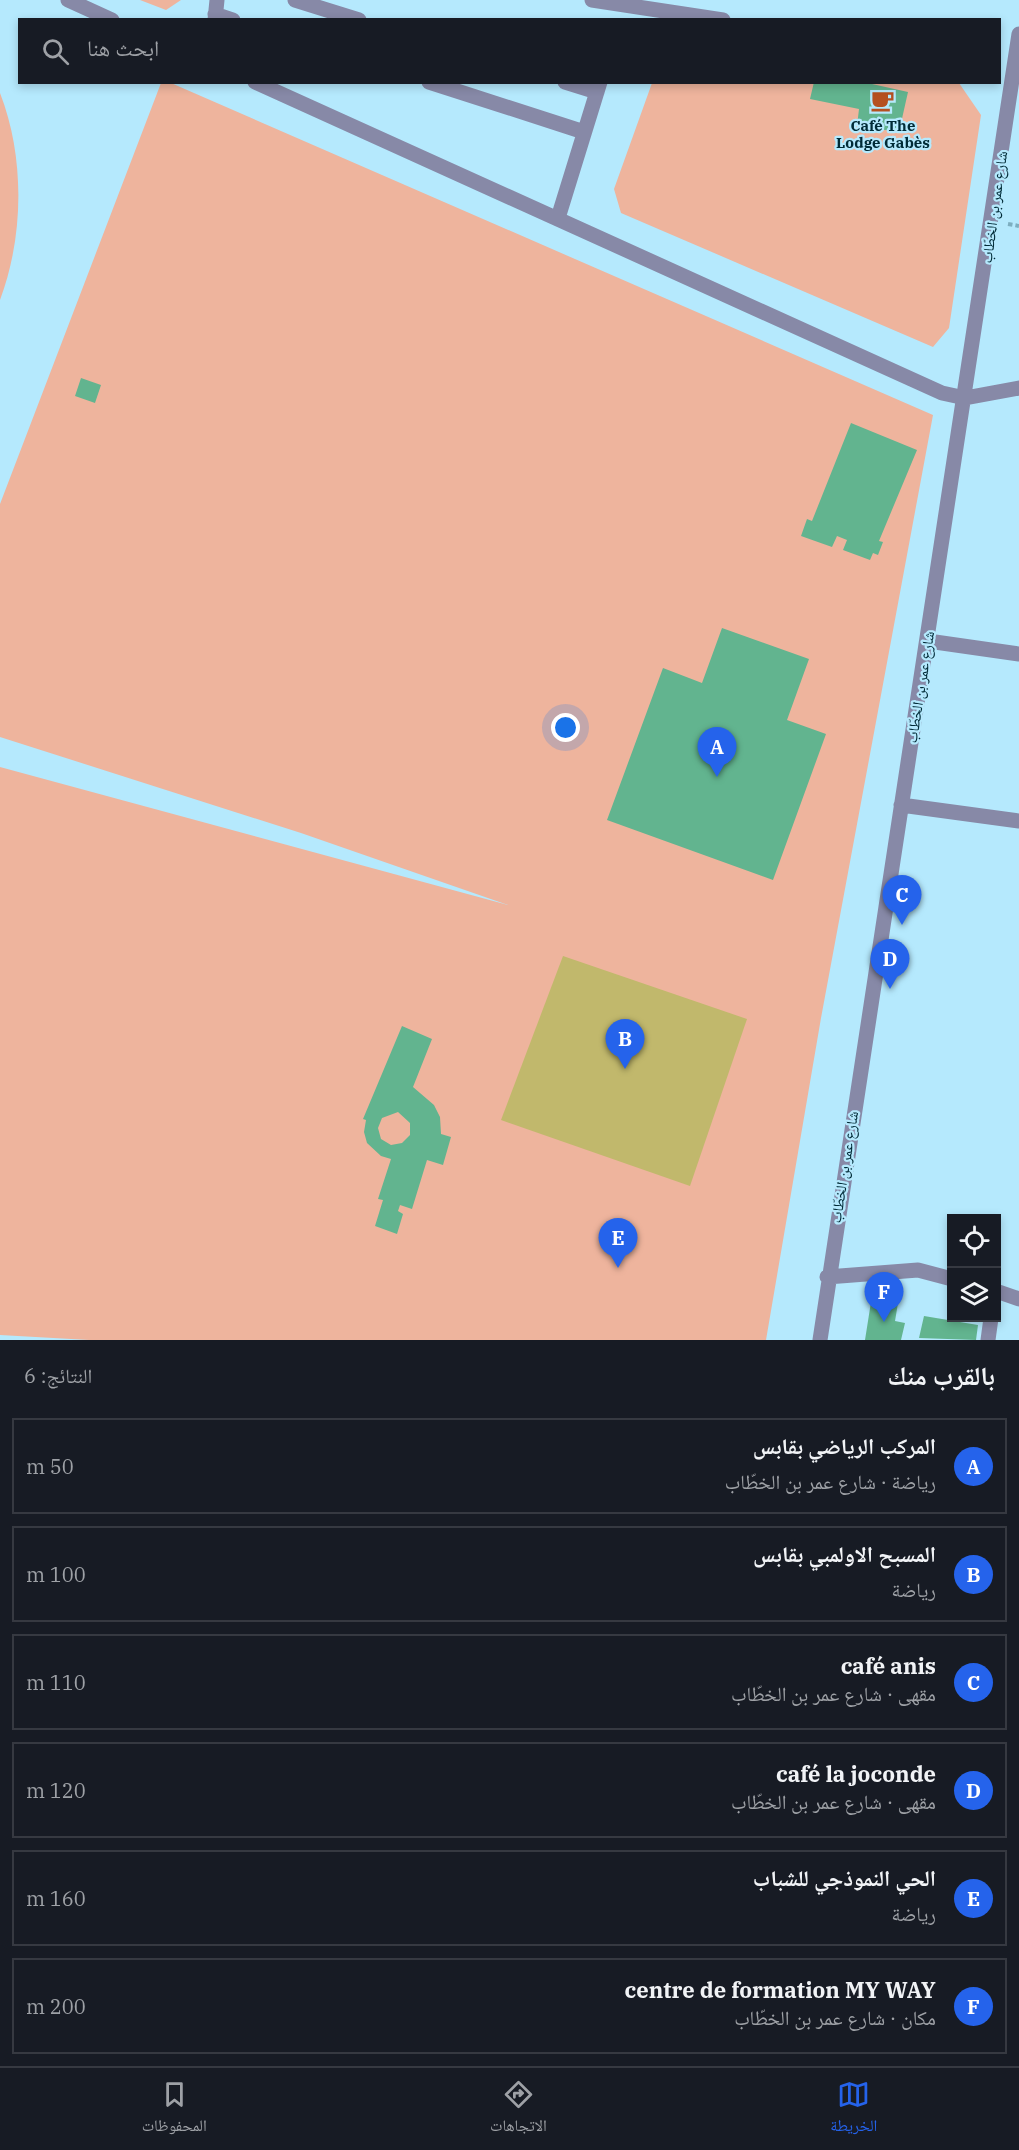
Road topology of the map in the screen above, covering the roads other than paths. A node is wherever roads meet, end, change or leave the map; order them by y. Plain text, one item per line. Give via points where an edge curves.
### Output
1 (68, 0) edge
2 (295, 0) edge
3 (592, 0) edge
4 (622, 12) edge
5 (108, 18) edge
6 (353, 18) edge
7 (698, 18) edge
8 (1019, 34) edge
9 (1011, 66) edge
10 (259, 84) edge
11 (435, 84) edge
12 (578, 84) edge
13 (598, 87) edge
14 (584, 132) junction
15 (558, 218) junction
16 (1019, 388) edge
17 (965, 398) junction
18 (927, 641) junction
19 (1019, 654) edge
20 (901, 805) junction
21 (1019, 821) edge
22 (827, 1276) junction
23 (947, 1278) edge
24 (1001, 1293) edge
25 (1019, 1299) edge
26 (990, 1322) edge
27 (820, 1340) edge
28 (988, 1340) edge

1 - 5 street
2 - 6 street
3 - 4 street
4 - 7 street
8 - 9 street, شارع عمر بن الخطّاب
9 - 17 street, شارع عمر بن الخطّاب
10 - 15 street
11 - 14 street
12 - 13 street
13 - 14 street
14 - 15 street
15 - 17 street via 942,393
16 - 17 street
17 - 18 street, شارع عمر بن الخطّاب
18 - 19 street
18 - 20 street, شارع عمر بن الخطّاب
20 - 21 street
20 - 22 street, شارع عمر بن الخطّاب
22 - 23 street via 918,1270
22 - 27 street, شارع عمر بن الخطّاب
24 - 25 street
26 - 28 street

